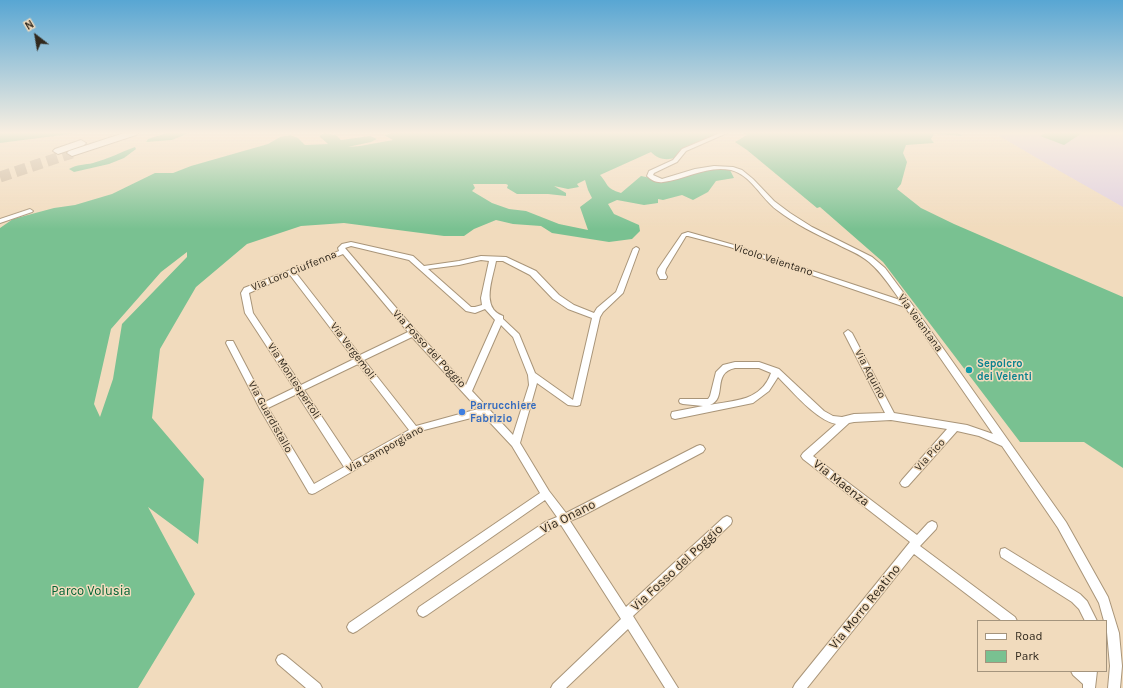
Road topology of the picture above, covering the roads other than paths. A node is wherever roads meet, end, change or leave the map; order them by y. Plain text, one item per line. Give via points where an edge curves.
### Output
1 (665, 165) edge
2 (30, 211) dead end
3 (0, 221) edge
4 (343, 248) junction
5 (636, 249) dead end
6 (493, 258) junction
7 (422, 268) junction
8 (291, 272) junction
9 (663, 277) dead end
10 (245, 292) joint
11 (908, 304) junction
12 (486, 306) junction
13 (596, 317) junction
14 (500, 318) junction
15 (413, 333) junction
16 (848, 333) dead end
17 (230, 343) dead end
18 (359, 360) junction
19 (776, 371) junction
20 (532, 375) junction
21 (299, 389) junction
22 (468, 390) junction
23 (683, 401) dead end
24 (264, 407) junction
25 (485, 411) junction
26 (675, 415) dead end
27 (891, 416) junction
28 (846, 420) junction
29 (955, 427) junction
30 (414, 430) junction
31 (515, 443) junction
32 (1007, 445) junction
33 (700, 449) dead end
34 (350, 467) junction
35 (905, 483) dead end
36 (312, 490) joint
37 (546, 494) junction
38 (563, 519) junction
39 (727, 521) dead end
40 (932, 526) dead end
41 (916, 545) junction
42 (1004, 553) dead end
43 (423, 611) dead end
44 (628, 617) junction
45 (1010, 620) edge
46 (1090, 620) edge
47 (353, 627) dead end
48 (282, 660) dead end
49 (1078, 672) edge
50 (1090, 680) edge
51 (316, 688) edge
52 (557, 688) edge
53 (672, 688) edge
54 (799, 688) edge
55 (1114, 688) edge

1 - 11 street, Via Veientana via 651,172 650,176 662,181 712,167 741,172 789,215 873,261
2 - 3 street
4 - 7 street via 351,244 410,257
4 - 8 street, Via Loro Ciuffenna
4 - 15 street, Via Fosso del Poggio
5 - 13 street via 619,293
6 - 7 street
6 - 12 street
6 - 13 street via 506,260 531,272 560,299
7 - 12 street via 469,309 475,310
8 - 10 street, Via Loro Ciuffenna
8 - 18 street, Via Vergemoli
9 - 11 street, Vicolo Veientano via 662,269 684,235 688,234
10 - 21 street, Via Montespertoli via 250,313
11 - 32 street, Via Veientana
12 - 14 street
13 - 20 street via 577,403 572,403
14 - 20 street via 516,336
14 - 22 street
15 - 18 street
15 - 22 street, Via Fosso del Poggio
16 - 27 street, Via Aquino
17 - 24 street, Via Guardistallo
18 - 21 street
18 - 30 street, Via Vergemoli
19 - 23 street via 756,365 728,366 720,372 711,401
19 - 26 street via 770,385 753,399
19 - 28 street via 825,415 835,420
20 - 31 street via 532,389
21 - 24 street
21 - 34 street, Via Montespertoli
22 - 25 street, Via Fosso del Poggio
24 - 36 street, Via Guardistallo
25 - 30 street, Via Camporgiano
25 - 31 street, Via Fosso del Poggio
27 - 28 street
27 - 29 street
28 - 41 street, Via Maenza via 806,456
29 - 32 street via 981,433
29 - 35 street, Via Pico
30 - 34 street, Via Camporgiano
31 - 37 street, Via Fosso del Poggio
32 - 55 street, Via Veientana via 1062,525 1104,601 1113,633 1116,666
33 - 38 street, Via Onano
34 - 36 street, Via Camporgiano
37 - 38 street, Via Fosso del Poggio
37 - 47 street
38 - 43 street, Via Onano via 549,525
38 - 44 street, Via Fosso del Poggio
39 - 44 street, Via Fosso del Poggio
40 - 41 street, Via Morro Reatino
41 - 45 street
41 - 54 street, Via Morro Reatino
42 - 46 street via 1076,598 1083,605
44 - 52 street, Via Fosso del Poggio
44 - 53 street, Via Fosso del Poggio
48 - 51 street
49 - 50 street

